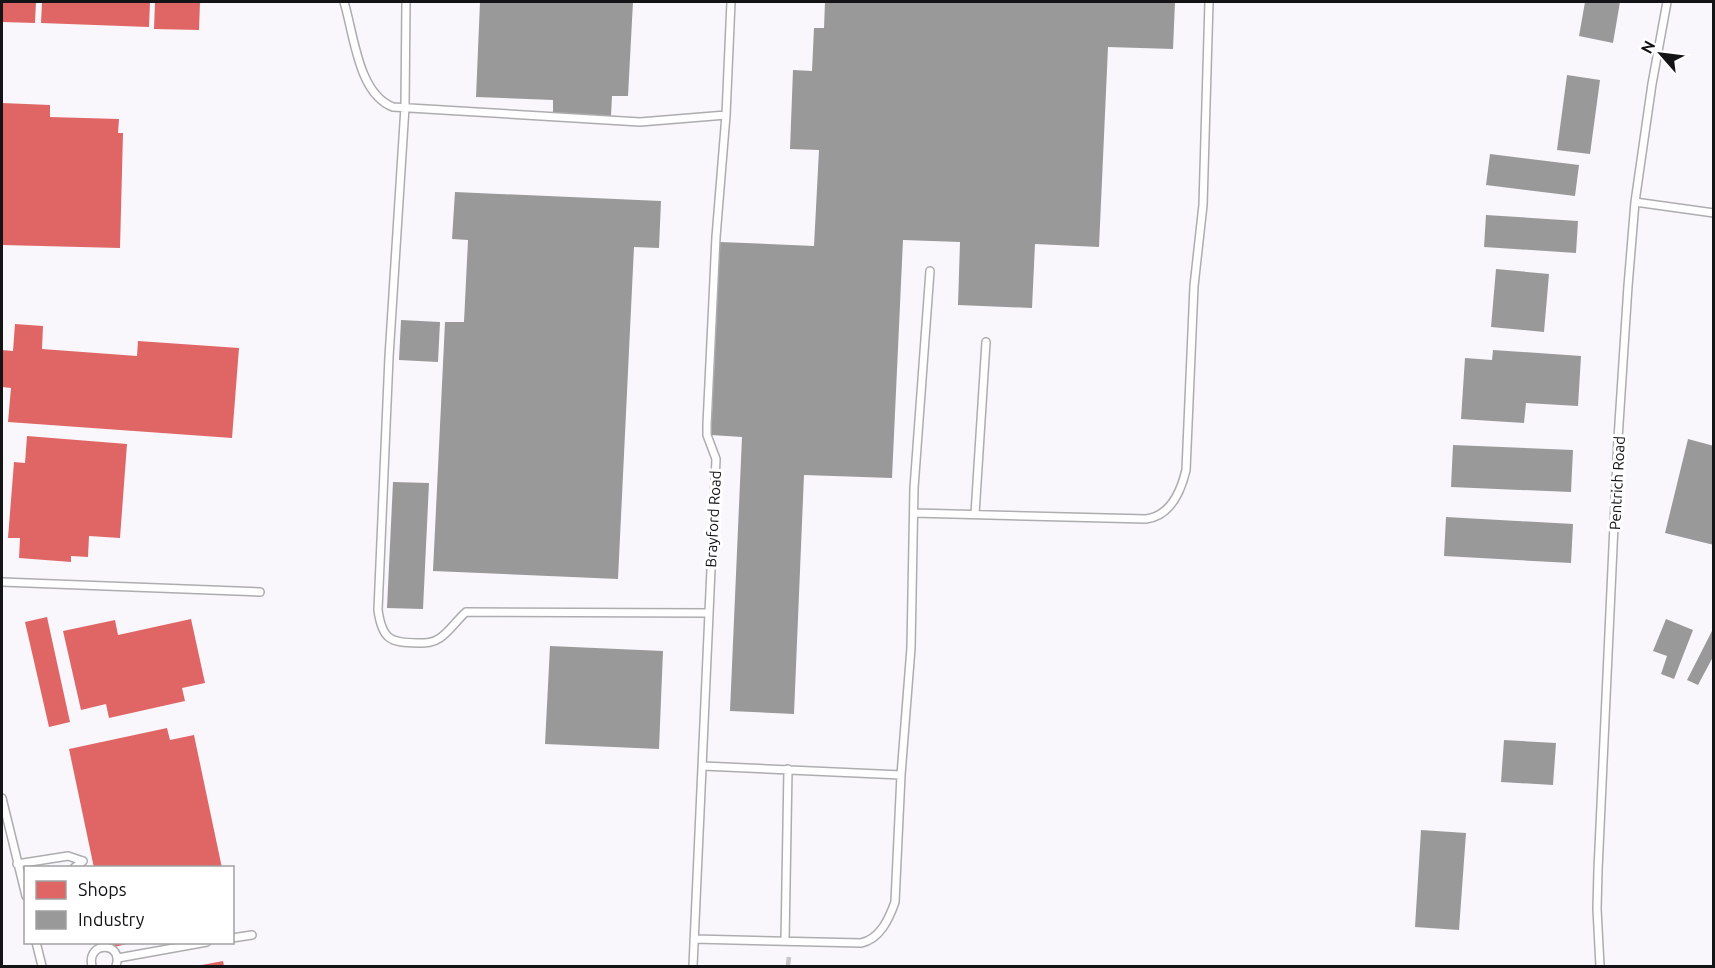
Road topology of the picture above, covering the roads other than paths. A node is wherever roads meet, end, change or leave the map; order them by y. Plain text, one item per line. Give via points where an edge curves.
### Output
1 (344, 2) edge
2 (406, 2) edge
3 (731, 2) edge
4 (1209, 2) edge
5 (1667, 2) edge
6 (405, 107) junction
7 (726, 115) junction
8 (1635, 202) junction
9 (1713, 213) edge
10 (930, 271) dead end
11 (986, 342) dead end
12 (914, 513) junction
13 (975, 514) junction
14 (2, 582) edge
15 (260, 592) dead end
16 (709, 613) junction
17 (703, 766) junction
18 (788, 769) junction
19 (901, 776) junction
20 (2, 798) edge
21 (17, 864) junction
22 (83, 864) edge
23 (23, 878) edge
24 (252, 935) dead end
25 (234, 938) edge
26 (694, 939) junction
27 (785, 941) junction
28 (36, 944) edge
29 (196, 944) edge
30 (100, 945) edge
31 (118, 958) junction
32 (42, 966) edge
33 (92, 966) edge
34 (116, 966) edge
35 (693, 966) edge
36 (1600, 966) edge

1 - 6 lane via 366,82 385,104
2 - 6 lane
3 - 7 lane, Brayford Road
4 - 13 lane via 1203,206 1194,286 1186,470 1179,491 1156,518
5 - 8 lane, Pentrich Road
6 - 7 lane via 640,122
6 - 16 lane via 378,610 386,636 396,643 429,643 439,639 466,612
7 - 16 lane, Brayford Road via 707,425 716,459
8 - 9 lane
8 - 36 lane, Pentrich Road via 1618,439 1598,870
10 - 12 lane
11 - 13 lane
12 - 13 lane
12 - 19 lane via 911,648
14 - 15 lane
16 - 17 lane, Brayford Road
17 - 18 lane
17 - 26 lane, Brayford Road
18 - 19 lane
18 - 27 lane
19 - 27 lane via 895,902 886,923 869,941 861,943
20 - 21 lane
21 - 22 lane via 68,856
21 - 23 lane
24 - 25 lane
26 - 27 lane
26 - 35 lane, Brayford Road
28 - 32 lane
29 - 31 lane
30 - 31 lane via 111,949
30 - 33 lane via 92,954
31 - 34 lane

